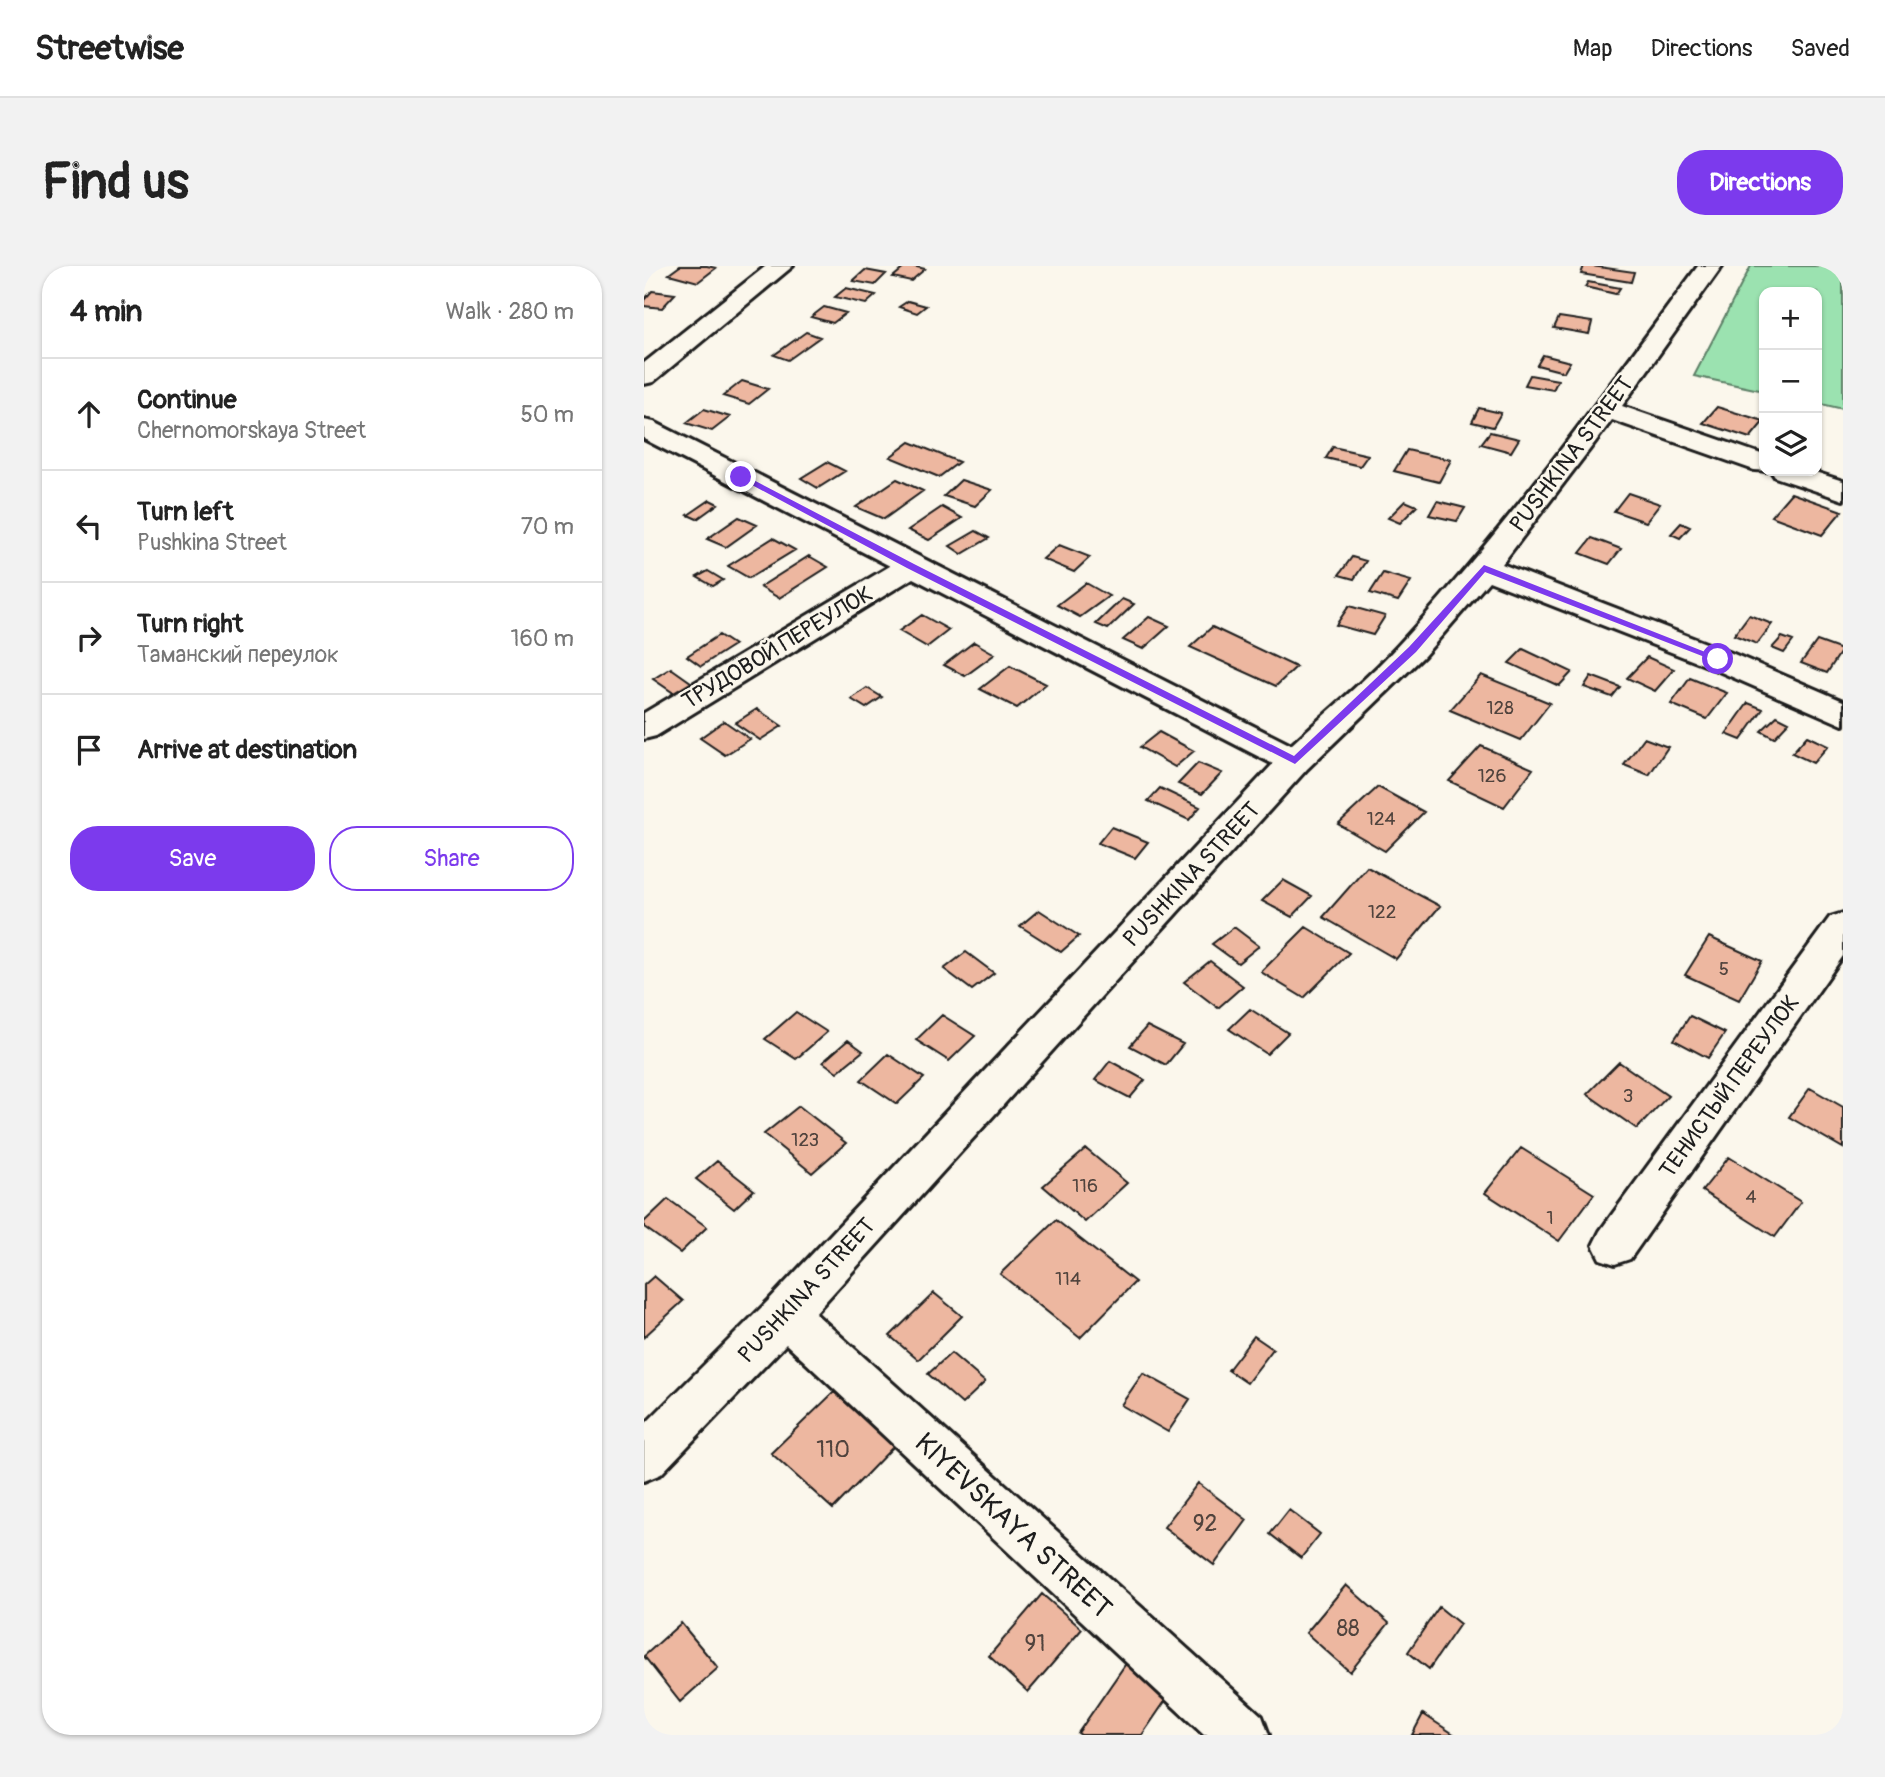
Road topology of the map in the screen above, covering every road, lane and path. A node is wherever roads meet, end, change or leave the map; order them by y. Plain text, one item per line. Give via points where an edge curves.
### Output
1 (781, 266) edge
2 (1710, 266) edge
3 (644, 376) edge
4 (1606, 409) junction
5 (644, 428) edge
6 (1759, 462) edge
7 (1800, 476) edge
8 (1843, 491) edge
9 (911, 566) junction
10 (1484, 568) junction
11 (1843, 714) edge
12 (644, 729) edge
13 (1295, 761) junction
14 (1843, 927) edge
15 (1615, 1245) dead end
16 (785, 1314) junction
17 (644, 1458) edge
18 (1243, 1735) edge

1 - 3 street
2 - 4 street, PUSHKINA STREET
4 - 6 street
4 - 10 street, PUSHKINA STREET
5 - 9 street
7 - 8 street
9 - 12 street, ТРУДОВОЙ ПЕРЕУЛОК
9 - 13 street
10 - 11 street via 1718,659
10 - 13 street, PUSHKINA STREET via 1413,649
13 - 16 street, PUSHKINA STREET
14 - 15 street, ТЕНИСТЫЙ ПЕРЕУЛОК
16 - 17 street, PUSHKINA STREET
16 - 18 street, KIYEVSKAYA STREET

